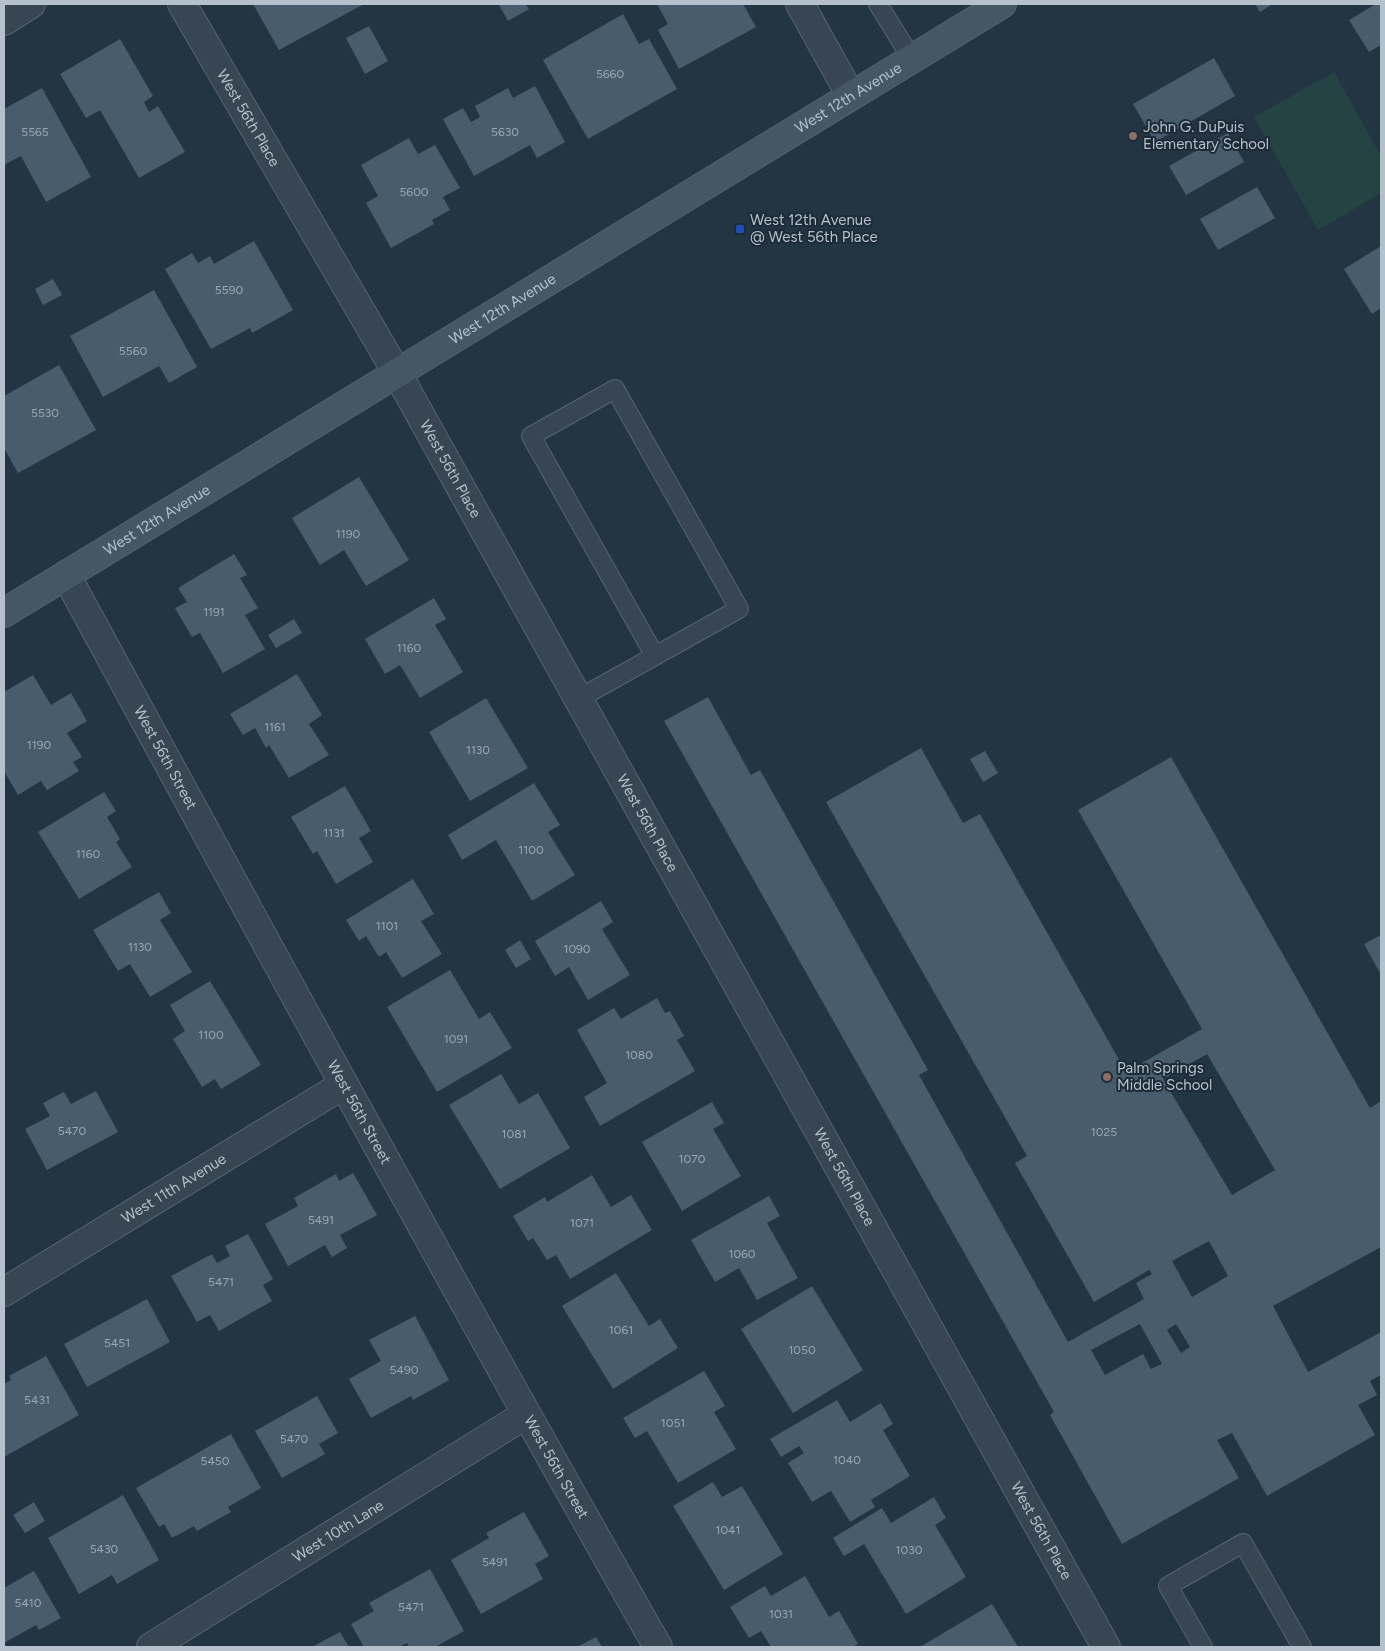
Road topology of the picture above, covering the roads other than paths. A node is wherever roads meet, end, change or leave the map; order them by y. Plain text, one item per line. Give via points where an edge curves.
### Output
1 (31, 4) edge
2 (182, 4) edge
3 (800, 4) edge
4 (878, 4) edge
5 (1002, 4) edge
6 (4, 21) edge
7 (912, 59) junction
8 (851, 96) junction
9 (397, 373) junction
10 (66, 575) junction
11 (4, 613) edge
12 (655, 656) junction
13 (578, 699) junction
14 (343, 1085) junction
15 (4, 1292) edge
16 (525, 1415) junction
17 (151, 1647) edge
18 (658, 1647) edge
19 (1106, 1647) edge
20 (1203, 1647) edge
21 (1302, 1647) edge

1 - 6 street
2 - 9 street, West 56th Place
3 - 8 street
4 - 7 lane
5 - 7 main road, West 12th Avenue
7 - 8 main road, West 12th Avenue
8 - 9 main road, West 12th Avenue
9 - 10 main road, West 12th Avenue
9 - 13 street, West 56th Place
10 - 11 main road, West 12th Avenue
10 - 14 street, West 56th Street
12 - 12 lane via 739,609 615,389 531,436
12 - 13 lane
13 - 19 street, West 56th Place
14 - 15 street, West 11th Avenue
14 - 16 street, West 56th Street
16 - 17 street, West 10th Lane
16 - 18 street, West 56th Street
20 - 21 lane via 1168,1586 1243,1543

